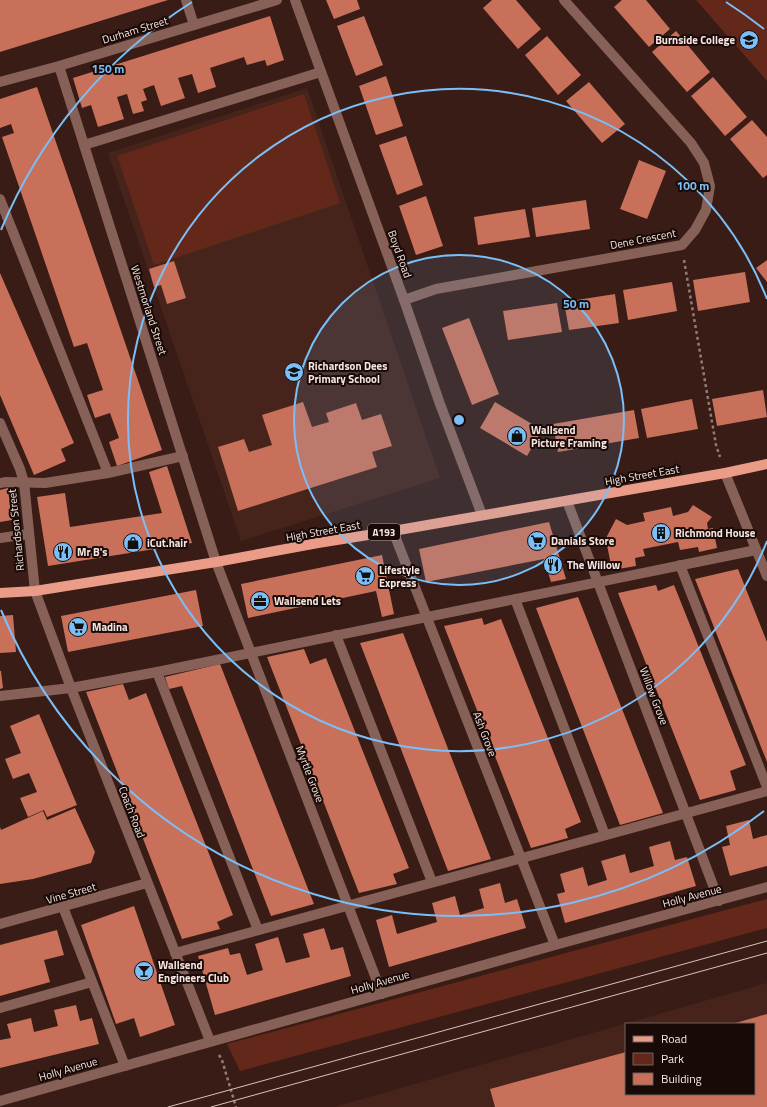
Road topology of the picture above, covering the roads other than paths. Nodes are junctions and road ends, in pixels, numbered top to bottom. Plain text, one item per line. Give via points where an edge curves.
1 (186, 0) edge
2 (277, 0) edge
3 (295, 0) edge
4 (564, 0) edge
5 (194, 25) junction
6 (59, 66) junction
7 (321, 72) junction
8 (0, 82) edge
9 (84, 145) junction
10 (0, 198) edge
11 (404, 300) junction
12 (0, 423) edge
13 (183, 456) junction
14 (767, 464) edge
15 (108, 473) junction
16 (725, 473) junction
17 (0, 482) edge
18 (24, 482) junction
19 (567, 501) junction
20 (482, 515) junction
21 (393, 531) junction
22 (29, 534) junction
23 (0, 538) edge
24 (756, 550) junction
25 (216, 562) junction
26 (680, 565) junction
27 (767, 576) edge
28 (598, 582) junction
29 (35, 591) junction
30 (0, 593) edge
31 (515, 599) junction
32 (426, 617) junction
33 (336, 635) junction
34 (251, 653) junction
35 (157, 672) junction
36 (71, 688) junction
37 (0, 696) edge
38 (767, 788) edge
39 (767, 791) edge
40 (686, 813) junction
41 (606, 835) junction
42 (521, 858) junction
43 (432, 882) junction
44 (148, 883) junction
45 (767, 887) edge
46 (719, 901) junction
47 (348, 906) junction
48 (63, 907) junction
49 (0, 924) edge
50 (258, 930) junction
51 (555, 945) junction
52 (175, 953) junction
53 (92, 982) junction
54 (382, 994) junction
55 (0, 1008) edge
56 (210, 1041) junction
57 (125, 1066) junction
58 (0, 1101) edge

1 - 5 street
2 - 5 street, Durham Street
3 - 7 street, Boyd Road
4 - 11 street, Dene Crescent via 691,144 704,163 710,186 706,210 682,246 436,289
5 - 6 street, Durham Street
6 - 8 street, Durham Street
6 - 9 street, Westmorland Street
7 - 9 street
7 - 11 street, Boyd Road
9 - 13 street, Westmorland Street
10 - 15 street
11 - 20 street, Boyd Road
12 - 18 street, Richardson Street
13 - 15 street
13 - 25 street, Westmorland Street
14 - 16 main road, High Street East / A193
15 - 18 street via 45,483
16 - 19 main road, High Street East / A193
16 - 24 street
17 - 18 street
18 - 22 street, Richardson Street
19 - 20 main road, High Street East / A193
19 - 28 street, Willow Grove
20 - 21 main road, High Street East / A193
21 - 25 main road, High Street East / A193
21 - 32 street, Ash Grove
22 - 23 street
22 - 29 street, Richardson Street
24 - 26 street
24 - 27 street
25 - 29 main road, High Street East / A193
25 - 34 street, Myrtle Grove
26 - 28 street
26 - 38 street
28 - 31 street
28 - 40 street, Willow Grove
29 - 30 main road, High Street East / A193
29 - 36 street, Coach Road
31 - 32 street
31 - 41 street
32 - 33 street
32 - 42 street, Ash Grove
33 - 34 street
33 - 43 street
34 - 35 street
34 - 47 street, Myrtle Grove
35 - 36 street
35 - 50 street
36 - 37 street
36 - 44 street, Coach Road
39 - 40 street
40 - 41 street
40 - 46 street, Willow Grove
41 - 42 street
42 - 43 street
42 - 51 street, Ash Grove
43 - 47 street
44 - 48 street, Vine Street
44 - 52 street, Coach Road
45 - 46 street, Holly Avenue
46 - 51 street, Holly Avenue
47 - 50 street
47 - 54 street, Myrtle Grove
48 - 49 street, Vine Street
48 - 53 street
50 - 52 street
51 - 54 street, Holly Avenue
52 - 56 street, Coach Road
53 - 55 street
53 - 57 street
54 - 56 street, Holly Avenue
56 - 57 street, Holly Avenue
57 - 58 street, Holly Avenue

